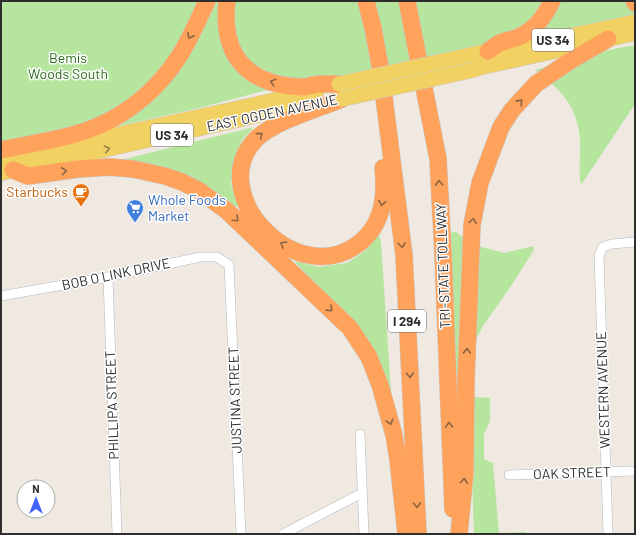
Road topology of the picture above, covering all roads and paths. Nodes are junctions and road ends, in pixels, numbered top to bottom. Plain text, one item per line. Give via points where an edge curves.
1 (207, 1) edge
2 (227, 1) edge
3 (354, 1) edge
4 (366, 1) edge
5 (408, 1) edge
6 (552, 1) edge
7 (635, 22) edge
8 (373, 28) junction
9 (635, 33) edge
10 (608, 39) junction
11 (488, 51) junction
12 (341, 91) junction
13 (386, 109) junction
14 (1, 150) edge
15 (5, 167) edge
16 (635, 242) edge
17 (229, 265) joint
18 (108, 277) junction
19 (1, 296) edge
20 (360, 434) dead end
21 (635, 471) edge
22 (606, 472) junction
23 (509, 475) dead end
24 (362, 493) junction
25 (117, 534) edge
26 (241, 534) edge
27 (283, 534) edge
28 (364, 534) edge
29 (406, 534) edge
30 (418, 534) edge
31 (454, 534) edge
32 (460, 534) edge
33 (608, 534) edge

1 -> 14 highway via 179,57 168,72 124,113 82,132
12 -> 2 highway via 319,84 304,87 284,85 254,74 242,65 230,44
3 - 8 highway via 358,15
4 - 8 highway, I 294
31 -> 5 highway, TRI-STATE TOLLWAY / I 294 via 438,159
6 - 11 highway via 534,28 499,43
7 - 11 main road, US 34 via 500,51
8 - 13 highway, I 294
9 - 10 main road, US 34
10 - 12 main road, EAST OGDEN AVENUE / US 34, bridge via 473,70
32 -> 10 highway via 472,225 480,183 501,127 512,110 536,84
11 - 12 main road, EAST OGDEN AVENUE / US 34, bridge
13 -> 12 highway via 380,139 384,175 383,205 372,229 358,245 341,254 319,257 305,254 281,244 253,216 244,199 240,181 242,165 254,140 266,130
12 - 15 main road, EAST OGDEN AVENUE / US 34 via 318,102
13 -> 30 highway, I 294 via 404,255
15 -> 29 highway via 28,176 78,169 133,169 182,182 226,210 350,328 369,357 394,435
16 - 22 street, WESTERN AVENUE via 603,247 600,256
17 - 18 street, BOB O LINK DRIVE via 218,257 200,257
17 - 26 street, JUSTINA STREET
18 - 19 street, BOB O LINK DRIVE
18 - 25 street, PHILLIPA STREET
20 - 24 street
21 - 22 street, OAK STREET
22 - 23 street, OAK STREET
22 - 33 street, WESTERN AVENUE
24 - 27 street
24 - 28 street

